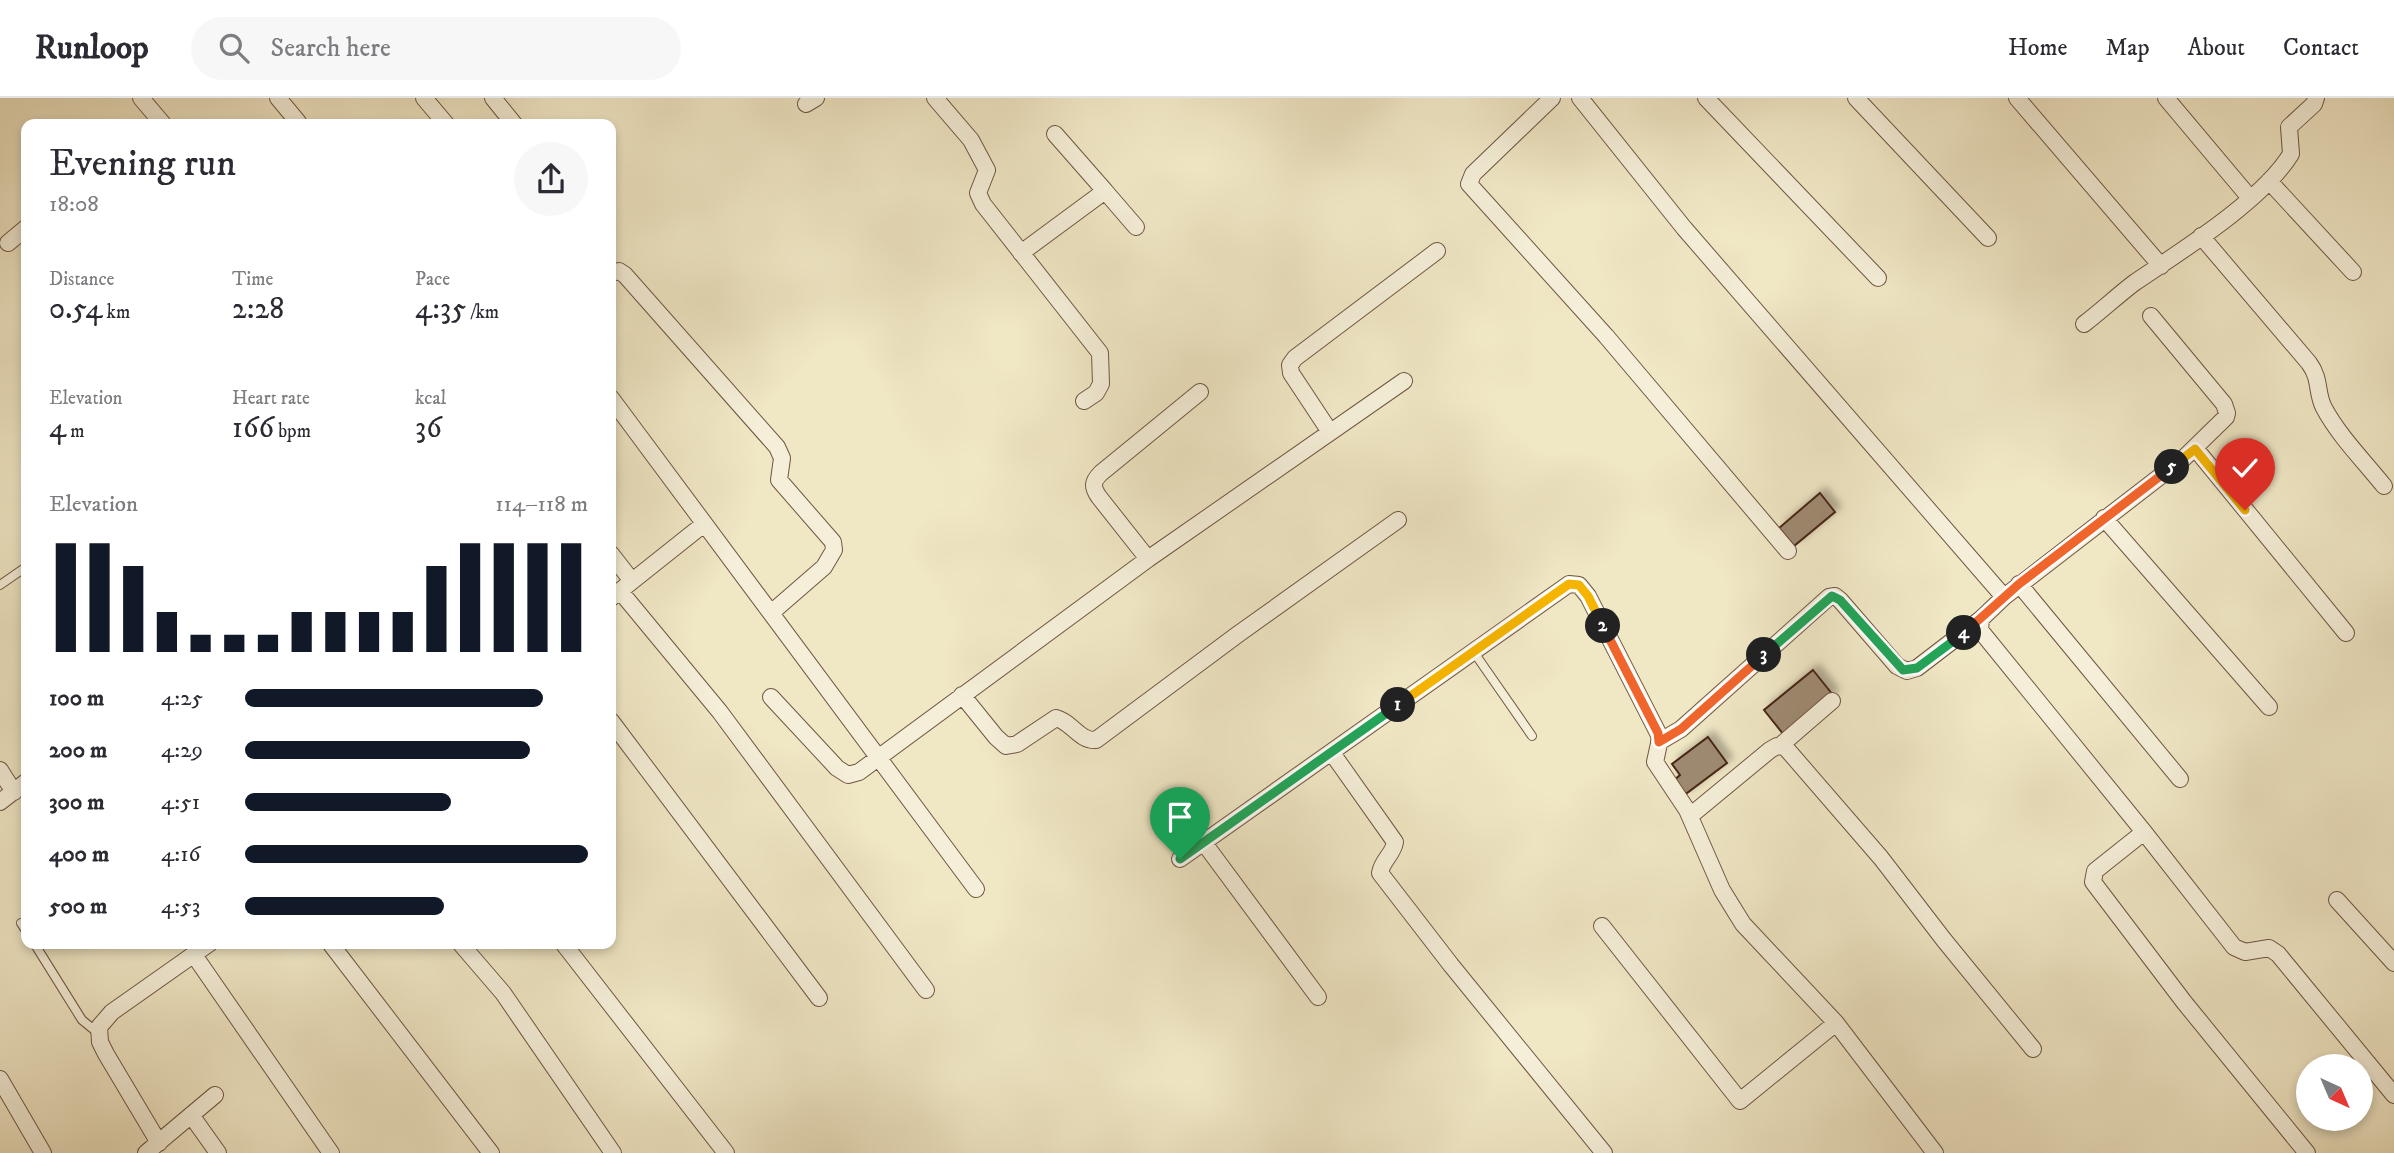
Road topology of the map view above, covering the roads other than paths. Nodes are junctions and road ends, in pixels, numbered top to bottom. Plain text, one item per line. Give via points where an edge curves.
1 (141, 98) edge
2 (278, 98) edge
3 (424, 98) edge
4 (493, 98) edge
5 (935, 98) edge
6 (1552, 98) edge
7 (1580, 98) edge
8 (1706, 98) edge
9 (1856, 98) edge
10 (2017, 98) edge
11 (2166, 98) edge
12 (2316, 98) edge
13 (155, 119) edge
14 (296, 119) edge
15 (442, 119) edge
16 (510, 119) edge
17 (1055, 134) dead end
18 (2269, 181) junction
19 (1105, 191) junction
20 (2250, 198) junction
21 (1136, 227) dead end
22 (21, 232) edge
23 (2201, 236) junction
24 (1988, 238) dead end
25 (8, 243) dead end
26 (1437, 251) dead end
27 (1021, 253) junction
28 (2161, 266) junction
29 (616, 272) edge
30 (2353, 272) dead end
31 (1878, 278) dead end
32 (2151, 316) dead end
33 (2084, 324) dead end
34 (1404, 381) dead end
35 (1200, 392) dead end
36 (1084, 401) dead end
37 (616, 405) edge
38 (1330, 432) junction
39 (2195, 449) junction
40 (2384, 486) dead end
41 (2104, 518) junction
42 (1398, 520) dead end
43 (704, 524) junction
44 (1788, 551) dead end
45 (1148, 559) junction
46 (21, 570) edge
47 (616, 572) edge
48 (2019, 584) junction
49 (0, 585) edge
50 (621, 590) edge
51 (2004, 597) junction
52 (771, 613) junction
53 (1981, 619) junction
54 (2346, 633) dead end
55 (1473, 651) junction
56 (962, 695) junction
57 (771, 696) dead end
58 (1832, 701) dead end
59 (2269, 707) dead end
60 (616, 728) edge
61 (1532, 736) dead end
62 (1659, 742) junction
63 (1781, 745) junction
64 (1332, 753) junction
65 (878, 758) junction
66 (0, 770) edge
67 (2180, 779) dead end
68 (13, 792) edge
69 (1690, 816) junction
70 (2144, 831) junction
71 (1204, 843) junction
72 (1180, 859) dead end
73 (976, 889) dead end
74 (2337, 900) dead end
75 (1602, 926) dead end
76 (38, 949) edge
77 (203, 949) edge
78 (335, 949) edge
79 (465, 949) edge
80 (568, 949) edge
81 (194, 956) junction
82 (2394, 963) edge
83 (926, 990) dead end
84 (1318, 997) dead end
85 (819, 998) dead end
86 (1836, 1023) junction
87 (98, 1033) junction
88 (2033, 1049) dead end
89 (0, 1079) edge
90 (215, 1095) dead end
91 (2394, 1095) edge
92 (191, 1115) junction
93 (153, 1148) edge
94 (43, 1153) edge
95 (218, 1153) edge
96 (331, 1153) edge
97 (491, 1153) edge
98 (613, 1153) edge
99 (726, 1153) edge
100 (1604, 1153) edge
101 (1935, 1153) edge
102 (2307, 1153) edge

1 - 13 street
2 - 14 street
3 - 15 street
4 - 16 street
5 - 27 street via 971,140 986,170 978,193
6 - 44 street via 1473,174 1469,184 1606,336
7 - 51 street via 1684,228
8 - 31 street
9 - 24 street
10 - 28 street
11 - 20 street
12 - 18 street via 2288,131 2291,154
17 - 19 street
18 - 20 street
18 - 30 street
19 - 21 street
19 - 27 street
20 - 23 street
22 - 25 street
23 - 28 street
23 - 40 street via 2309,363 2318,378 2326,412
26 - 38 street via 1290,365
27 - 36 street via 1100,353 1101,384
28 - 33 street
29 - 52 street via 625,275 777,447 782,458 779,480 833,542 834,550 824,566
32 - 39 street via 2227,409 2226,417
34 - 38 street
35 - 45 street via 1094,482 1099,497
37 - 43 street
38 - 45 street
39 - 41 street
39 - 54 street
41 - 48 street
41 - 59 street
42 - 56 street via 1097,740 1084,737 1056,718 1017,744 1006,746
43 - 50 street
43 - 52 street
45 - 56 street
46 - 49 lane
47 - 50 street
48 - 51 street
48 - 67 street
50 - 83 street via 720,712
51 - 53 street
52 - 65 street
53 - 62 street via 1907,671 1897,666 1832,596 1681,729
53 - 70 street via 1982,633
55 - 61 lane
55 - 62 street via 1569,584 1579,585
55 - 64 street
56 - 65 street
57 - 65 street via 843,773 853,775
58 - 63 street
60 - 85 street
62 - 69 street via 1655,762
63 - 69 street
63 - 88 street via 1881,858
64 - 71 street
64 - 100 street via 1395,842 1380,873
65 - 73 street
66 - 68 street
69 - 86 street via 1722,890 1743,924
70 - 91 street via 2234,947 2245,952 2269,948 2278,954
70 - 102 street via 2095,871 2093,882
71 - 72 street
71 - 84 street
74 - 82 street
75 - 86 street via 1740,1101
76 - 87 lane via 82,1020
77 - 81 street
78 - 97 street
79 - 98 street via 502,993
80 - 99 street
81 - 87 street via 112,1012
81 - 96 street
86 - 101 street
87 - 93 street
89 - 94 street
90 - 92 street
92 - 93 street
92 - 95 street

